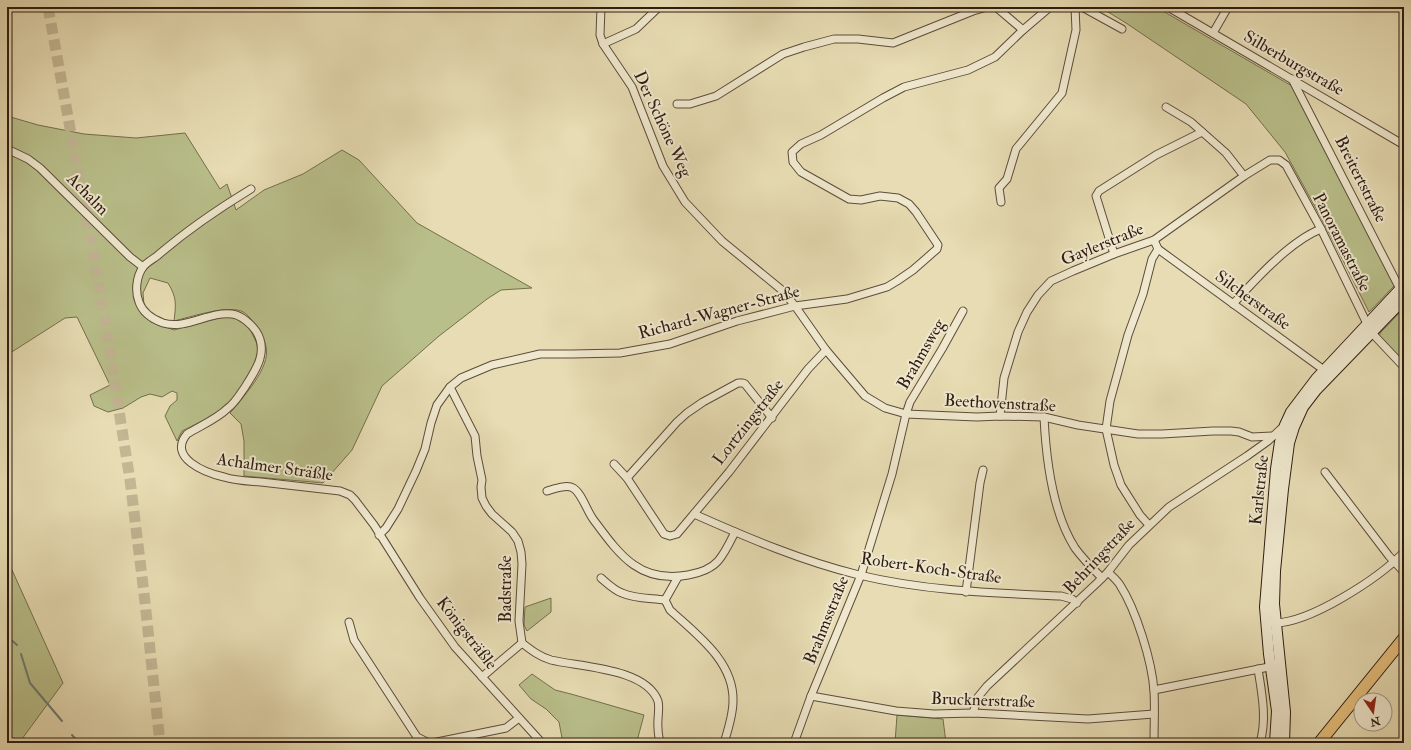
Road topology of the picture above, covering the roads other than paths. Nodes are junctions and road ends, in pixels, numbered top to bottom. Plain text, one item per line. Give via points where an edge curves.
1 (602, 7) edge
2 (659, 7) edge
3 (987, 7) edge
4 (996, 7) edge
5 (1050, 7) edge
6 (1075, 7) edge
7 (1082, 7) edge
8 (1168, 7) edge
9 (1228, 7) edge
10 (1122, 29) dead end
11 (1023, 30) junction
12 (1213, 33) junction
13 (602, 44) junction
14 (1292, 79) junction
15 (677, 104) dead end
16 (1166, 107) dead end
17 (1202, 132) junction
18 (1404, 145) edge
19 (7, 149) edge
20 (1286, 165) joint
21 (1244, 176) junction
22 (251, 189) dead end
23 (1001, 202) dead end
24 (1321, 229) junction
25 (1154, 240) junction
26 (1158, 249) junction
27 (1114, 254) junction
28 (143, 267) junction
29 (1403, 289) edge
30 (1404, 299) edge
31 (1233, 304) junction
32 (1392, 305) junction
33 (796, 306) junction
34 (963, 311) dead end
35 (1369, 328) junction
36 (826, 350) junction
37 (1404, 367) edge
38 (1327, 372) junction
39 (450, 387) junction
40 (906, 414) junction
41 (1000, 416) junction
42 (1044, 417) junction
43 (772, 418) junction
44 (1106, 429) junction
45 (1278, 441) junction
46 (614, 464) dead end
47 (983, 470) dead end
48 (1325, 472) dead end
49 (627, 478) junction
50 (547, 491) dead end
51 (694, 514) junction
52 (1149, 525) junction
53 (735, 532) junction
54 (379, 535) junction
55 (1404, 552) edge
56 (1394, 562) junction
57 (1108, 572) junction
58 (1404, 572) edge
59 (861, 575) junction
60 (678, 577) junction
61 (601, 578) dead end
62 (1102, 578) junction
63 (966, 592) junction
64 (666, 600) junction
65 (1077, 603) junction
66 (350, 622) dead end
67 (1270, 622) junction
68 (1404, 638) edge
69 (522, 643) junction
70 (1404, 647) edge
71 (1275, 666) junction
72 (1258, 669) junction
73 (482, 677) junction
74 (1154, 690) junction
75 (1369, 692) edge
76 (811, 696) junction
77 (1353, 712) edge
78 (973, 714) junction
79 (1154, 714) junction
80 (519, 718) junction
81 (1280, 741) edge
82 (542, 743) edge
83 (660, 743) edge
84 (724, 743) edge
85 (794, 743) edge
86 (1154, 743) edge
87 (1260, 743) edge
88 (1319, 743) edge
89 (1329, 743) edge

1 - 13 street
2 - 13 street via 636,29
3 - 15 street via 893,43 834,39 804,47 783,54 716,96 690,104
4 - 11 street
5 - 11 street
6 - 23 street via 1076,30 1062,93 1016,149 1007,179 999,188
7 - 10 street
8 - 12 street, Silberburgstraße
9 - 12 street
11 - 33 street, Richard-Wagner-Straße via 995,57 968,70 904,87 801,144 792,152 793,162 801,172 849,199 861,200 880,196 898,198 909,204 938,243 936,249 914,270 887,287 847,299
12 - 14 street, Silberburgstraße
13 - 33 street, Der Schöne Weg via 632,87 663,166 685,202 722,241 783,291
14 - 18 street, Silberburgstraße
14 - 29 street, Breitertstraße
16 - 17 street
17 - 21 street via 1226,154
17 - 27 street via 1149,159 1096,196
19 - 28 street, Achalm via 40,168
20 - 21 street, Gaylerstraße via 1279,160 1270,160
20 - 24 street, Panoramastraße
21 - 25 street, Gaylerstraße
22 - 28 street via 201,221
24 - 31 street via 1302,238 1256,279
24 - 35 street, Panoramastraße
25 - 26 street
25 - 27 street, Gaylerstraße
26 - 31 street, Silcherstraße
26 - 44 street via 1152,259 1128,335 1110,401
27 - 41 street, Gaylerstraße via 1051,281 1038,296 1018,332 1004,378
28 - 54 street, Achalmer Sträßle via 136,287 137,298 145,313 163,323 176,325 232,314 250,325 258,335 262,349 257,368 228,409 183,438 182,451 189,460 199,468 226,478 345,493 355,500
29 - 32 main road, Karlstraße
30 - 32 main road, Karlstraße
31 - 38 street, Silcherstraße
32 - 35 main road, Karlstraße
33 - 36 street, Beethovenstraße
33 - 39 street, Richard-Wagner-Straße via 737,321 670,344 620,353 540,354 510,360 461,378
34 - 40 street, Brahmsweg via 910,402
35 - 37 street, Panoramastraße
35 - 38 main road, Karlstraße
36 - 40 street, Beethovenstraße via 865,396 885,408
36 - 43 street, Lortzingstraße via 808,369
38 - 45 main road, Karlstraße via 1303,407 1294,427
38 - 45 main road, Karlstraße via 1316,379 1291,412
39 - 54 street, Richard-Wagner-Straße via 437,405 425,450 398,509
39 - 69 street, Badstraße via 475,436 482,480 482,498 492,514 518,541 522,564 519,621
40 - 41 street, Beethovenstraße
40 - 59 street, Brahmsstraße via 892,474
41 - 42 street, Beethovenstraße
42 - 44 street, Beethovenstraße
42 - 62 street via 1049,468 1067,534 1076,549
43 - 49 street via 745,384 738,383 687,413
43 - 51 street, Lortzingstraße
44 - 45 street, Beethovenstraße via 1138,434 1231,431
44 - 52 street via 1121,484
45 - 52 street, Behringstraße via 1169,507
45 - 67 main road, Karlstraße via 1283,489
46 - 49 street
47 - 63 street
48 - 56 street
49 - 51 street, Lortzingstraße via 664,534 677,534
50 - 60 street via 568,486 573,488 592,518 624,558 644,572 656,576
51 - 53 street, Robert-Koch-Straße
52 - 57 street, Behringstraße via 1129,544
53 - 59 street, Robert-Koch-Straße via 778,550
53 - 60 street via 717,561 707,570
54 - 73 street, Königsträßle via 455,647
55 - 56 street
56 - 58 street
56 - 67 street via 1362,586 1328,605 1289,621
57 - 62 street, Behringstraße
57 - 74 street via 1128,598 1148,656
59 - 63 street, Robert-Koch-Straße
59 - 76 street, Brahmsstraße
60 - 64 street
61 - 64 street via 622,593
62 - 65 street, Behringstraße
63 - 65 street, Robert-Koch-Straße via 1061,596
64 - 84 street via 670,610 717,655 726,669 734,702
65 - 78 street, Behringstraße via 987,686 978,697
66 - 80 street via 354,640 417,737 429,743 437,742 506,728
67 - 71 main road, Karlstraße
68 - 88 main road
69 - 73 street, Badstraße
69 - 83 street, Badstraße via 536,654 550,660 595,667 632,677 648,686 658,702
70 - 75 main road
71 - 72 street
71 - 81 main road, Karlstraße
72 - 74 street
72 - 87 street via 1264,701
73 - 80 street, Königsträßle
74 - 79 street
76 - 78 street, Brucknerstraße via 896,712
76 - 85 street, Brahmsstraße
77 - 89 main road
78 - 79 street, Brucknerstraße via 1088,719
79 - 86 street
80 - 82 street, Königsträßle

